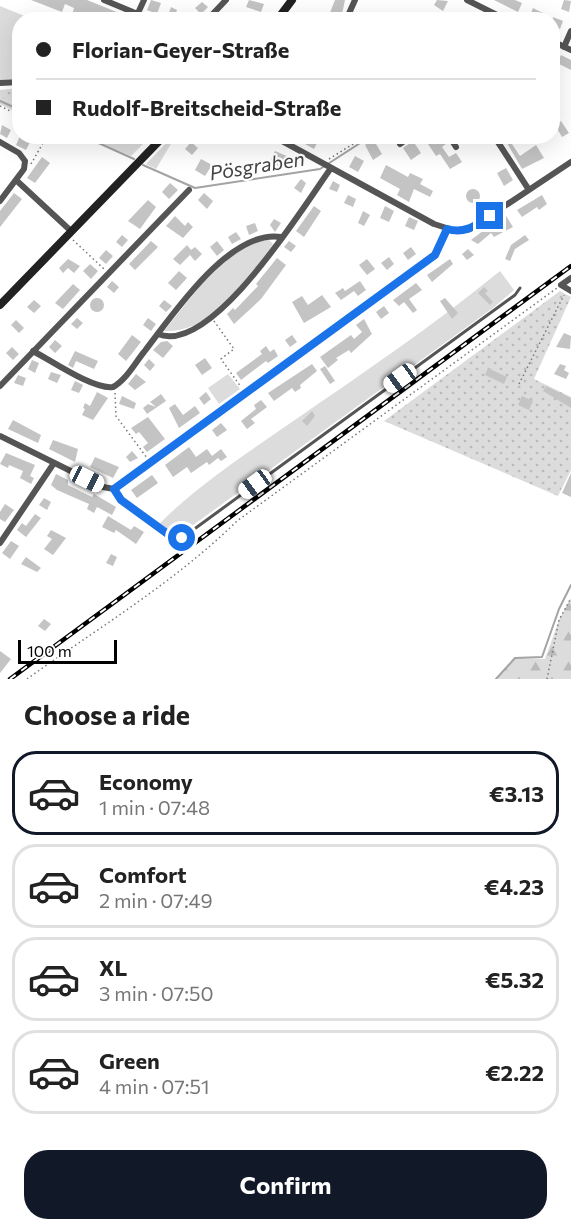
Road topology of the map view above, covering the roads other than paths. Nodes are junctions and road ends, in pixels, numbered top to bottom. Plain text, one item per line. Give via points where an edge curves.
1 (104, 0) edge
2 (226, 0) edge
3 (467, 0) edge
4 (133, 12) edge
5 (215, 12) edge
6 (491, 12) edge
7 (571, 31) edge
8 (560, 45) edge
9 (564, 47) junction
10 (571, 50) edge
11 (0, 142) edge
12 (157, 144) edge
13 (288, 144) edge
14 (454, 144) edge
15 (499, 144) edge
16 (456, 147) dead end
17 (571, 162) edge
18 (326, 165) junction
19 (16, 180) junction
20 (189, 190) dead end
21 (529, 190) junction
22 (0, 201) edge
23 (447, 229) junction
24 (72, 235) junction
25 (281, 237) junction
26 (571, 278) edge
27 (520, 288) dead end
28 (566, 288) edge
29 (0, 305) edge
30 (158, 334) junction
31 (33, 351) junction
32 (0, 386) edge
33 (0, 436) edge
34 (54, 464) junction
35 (114, 489) junction
36 (172, 537) joint
37 (0, 543) edge

1 - 4 street
2 - 5 street
3 - 6 street
7 - 9 street
8 - 9 street
9 - 10 street
11 - 19 street via 25,161
12 - 24 main road
13 - 18 street
14 - 16 street
15 - 21 street
17 - 21 street
18 - 23 street
18 - 25 street
19 - 22 street
19 - 24 street
20 - 31 street
21 - 23 street via 470,229
23 - 35 street via 435,255
24 - 29 main road
25 - 30 street via 261,238 235,250 203,279
25 - 30 street via 253,276 212,318 174,337
26 - 28 street
27 - 36 lane via 182,538
30 - 31 street via 113,387 105,387
31 - 32 street
33 - 34 street
34 - 35 street
34 - 37 street
35 - 36 street via 121,500

